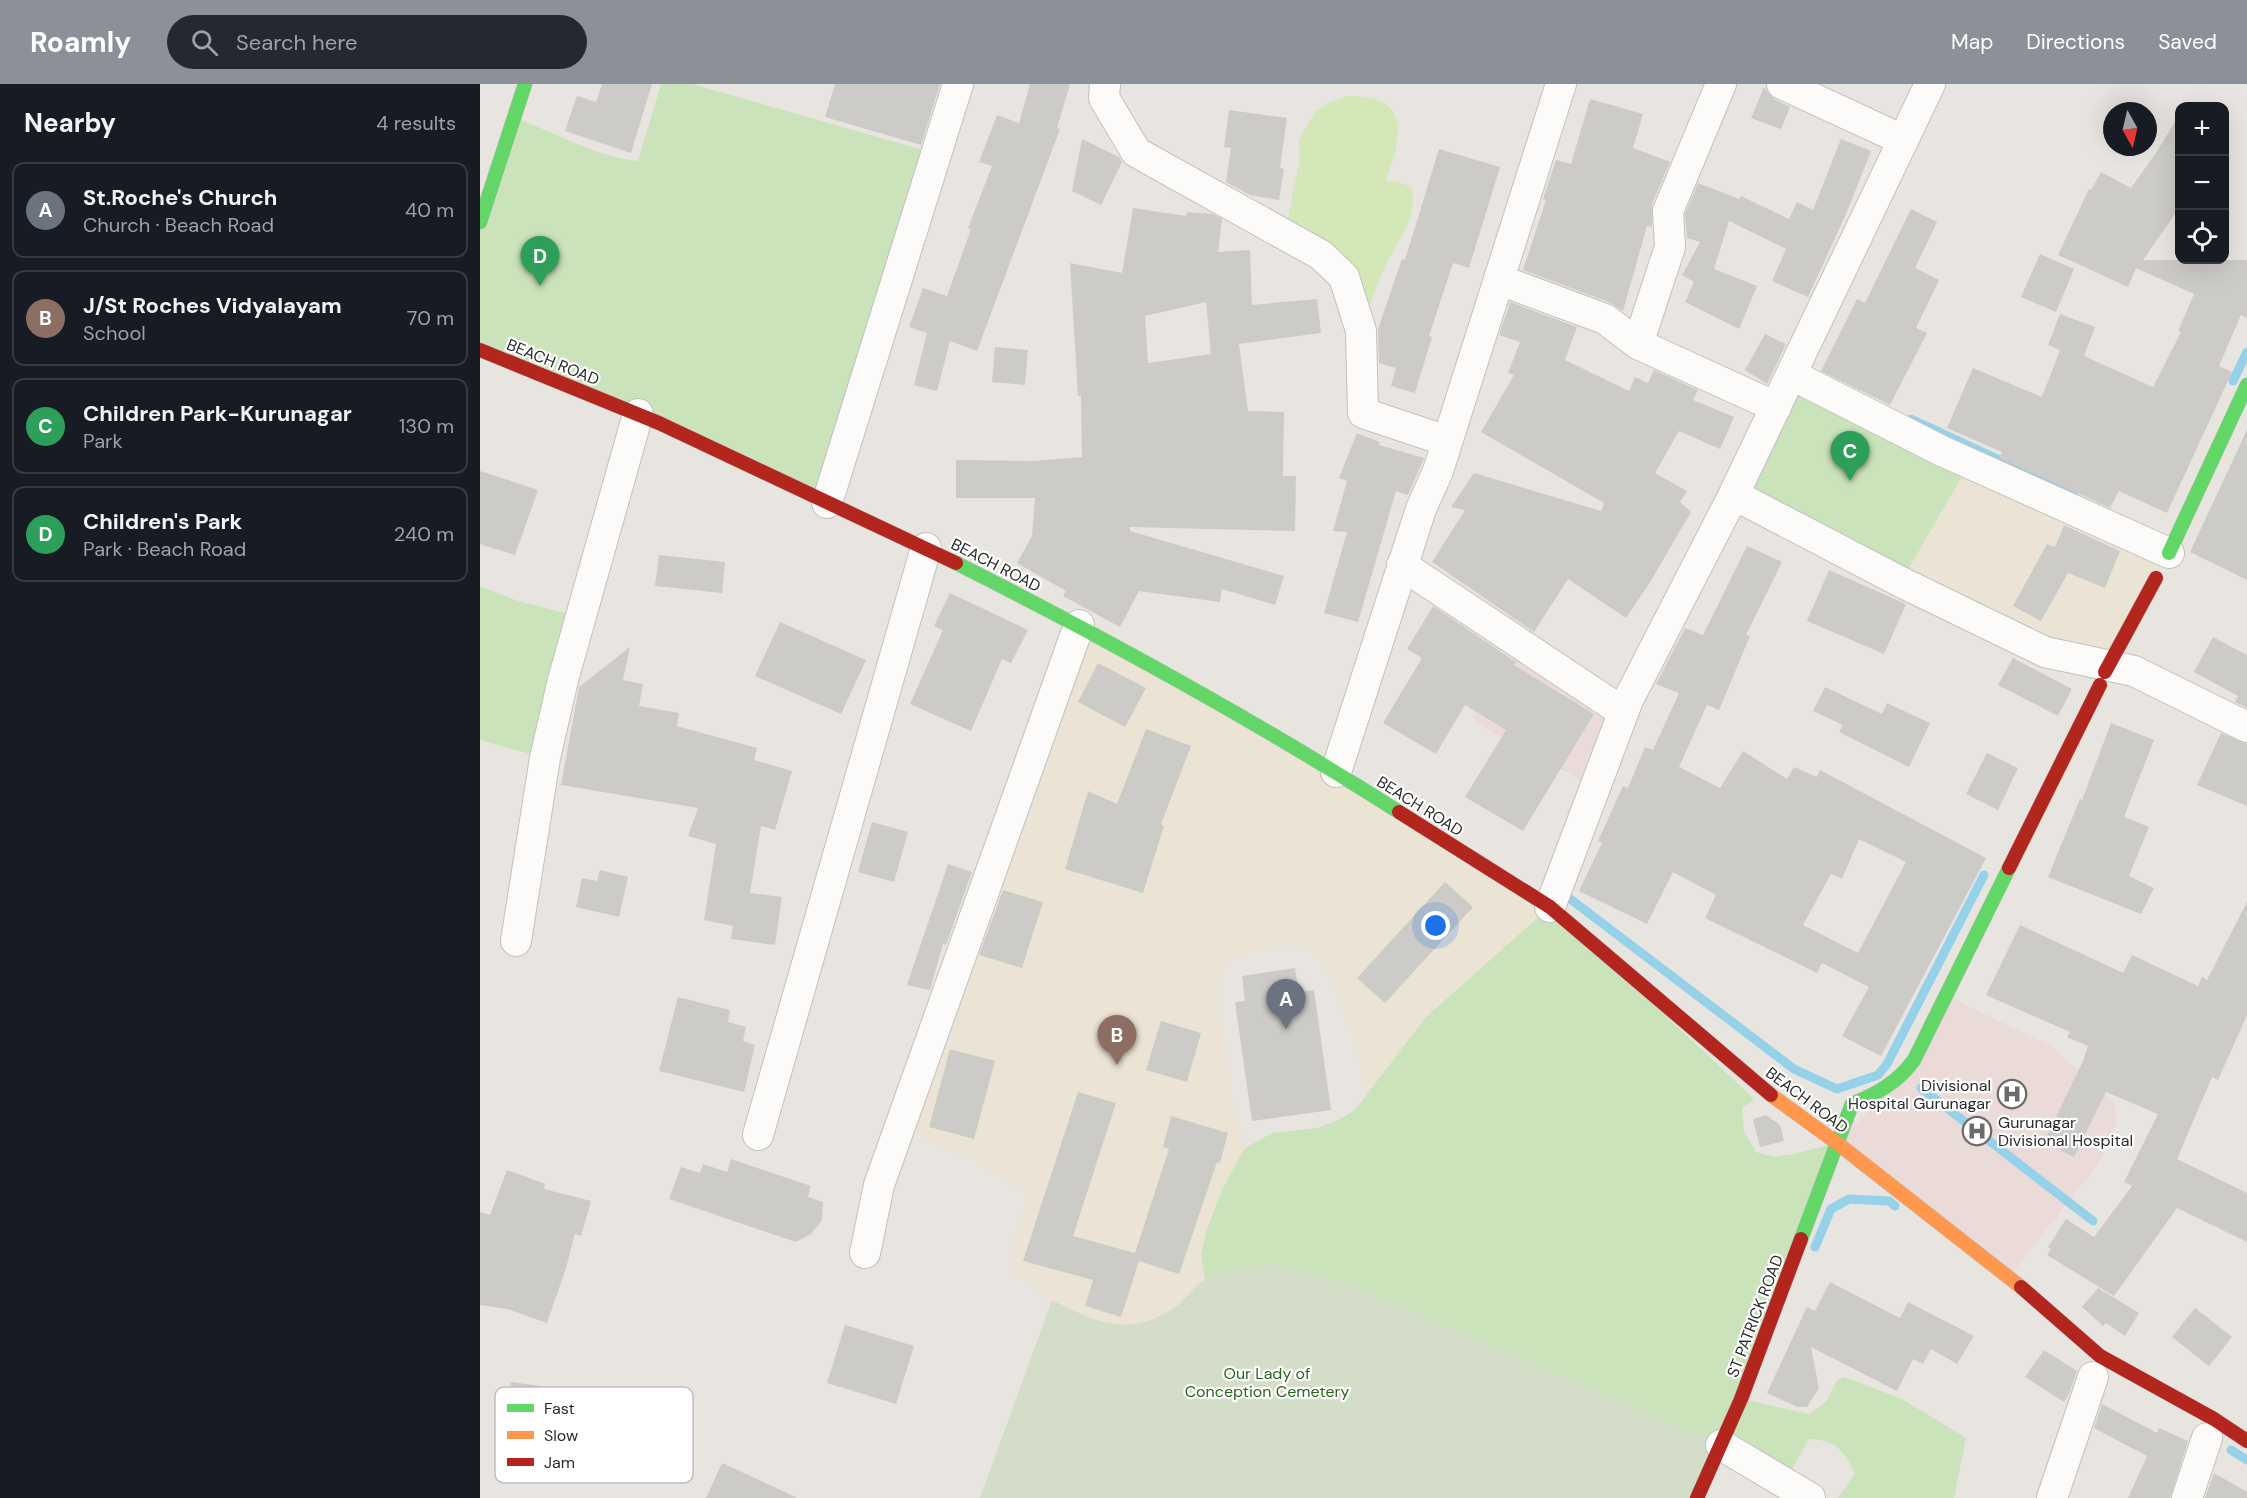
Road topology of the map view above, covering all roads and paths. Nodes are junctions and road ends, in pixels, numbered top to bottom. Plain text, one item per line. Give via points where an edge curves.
1 (525, 84) edge
2 (958, 84) edge
3 (1105, 84) edge
4 (1561, 84) edge
5 (1721, 84) edge
6 (1782, 84) edge
7 (1930, 84) edge
8 (1903, 140) junction
9 (480, 222) edge
10 (1500, 280) junction
11 (1638, 344) junction
12 (480, 351) edge
13 (1792, 375) junction
14 (2247, 385) edge
15 (1776, 407) junction
16 (638, 414) junction
17 (1447, 441) junction
18 (1732, 498) junction
19 (827, 503) junction
20 (926, 548) junction
21 (1402, 565) junction
22 (2162, 566) junction
23 (1079, 626) junction
24 (2104, 674) junction
25 (1623, 712) junction
26 (2247, 727) edge
27 (1336, 772) junction
28 (1550, 907) junction
29 (516, 941) dead end
30 (758, 1136) dead end
31 (1836, 1143) junction
32 (865, 1253) dead end
33 (2093, 1377) dead end
34 (2207, 1438) dead end
35 (2247, 1441) edge
36 (1721, 1445) junction
37 (1697, 1498) edge
38 (1810, 1498) edge
39 (2052, 1498) edge
40 (2187, 1498) edge

1 - 9 main road
2 - 19 street
3 - 17 street via 1104,98 1136,152 1321,255 1344,277 1361,330 1363,413
4 - 10 street
5 - 11 street via 1668,211 1670,247
6 - 8 street
7 - 8 street
8 - 13 street
10 - 11 street via 1605,319
10 - 17 street
11 - 15 street
12 - 16 main road, BEACH ROAD
13 - 15 street
13 - 22 street
14 - 22 main road, ST PATRICK ROAD
15 - 18 street
16 - 19 main road, BEACH ROAD
16 - 29 street via 563,680 545,758
17 - 21 street
18 - 24 street via 1740,498 2045,652
18 - 25 street
19 - 20 main road, BEACH ROAD
20 - 23 main road, BEACH ROAD
20 - 30 street
21 - 25 street
21 - 27 street
22 - 24 main road, ST PATRICK ROAD
23 - 27 main road, BEACH ROAD
23 - 32 street via 879,1185
24 - 26 street via 2134,671
24 - 31 main road, ST PATRICK ROAD via 1914,1060 1892,1086 1852,1104
25 - 28 street
27 - 28 main road, BEACH ROAD
28 - 31 main road, BEACH ROAD via 1776,1099
31 - 35 main road, BEACH ROAD via 2009,1277 2100,1356
31 - 36 main road, ST PATRICK ROAD via 1779,1303
33 - 39 street
34 - 40 street
36 - 37 main road, ST PATRICK ROAD
36 - 38 street

